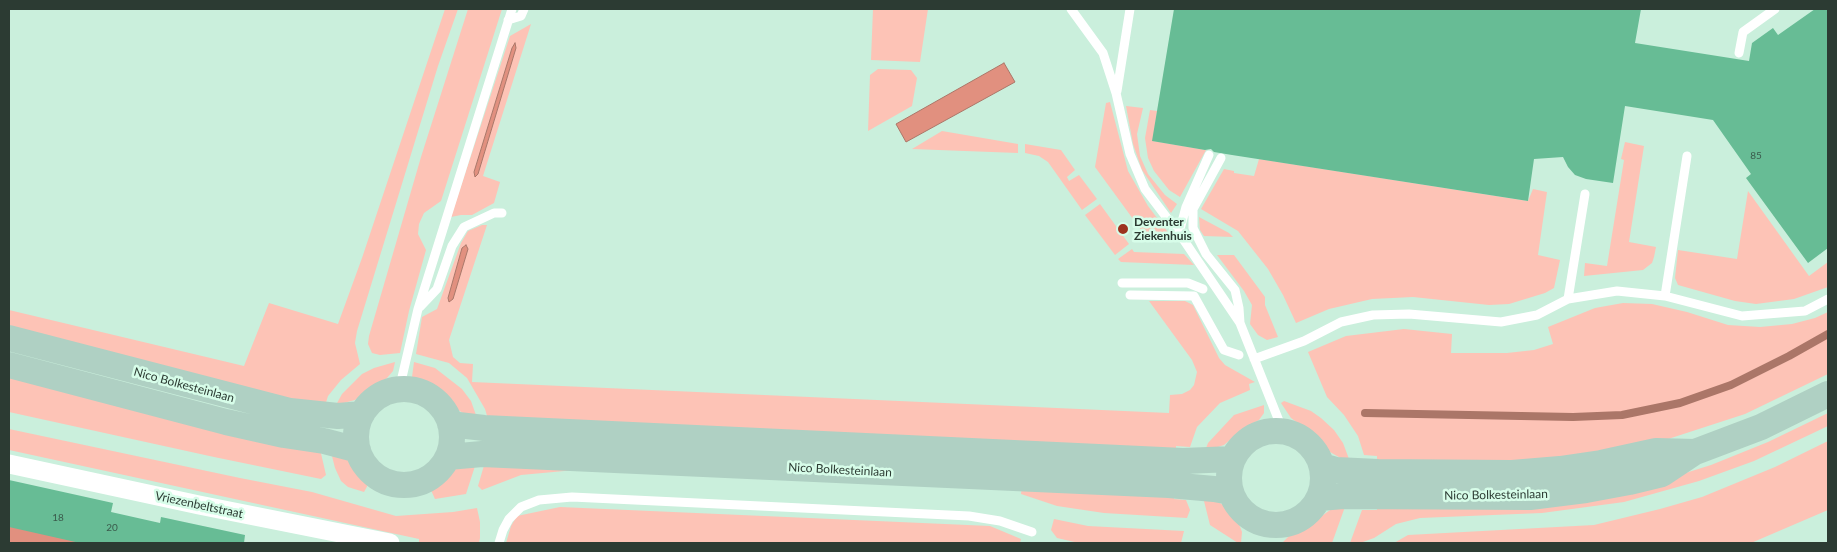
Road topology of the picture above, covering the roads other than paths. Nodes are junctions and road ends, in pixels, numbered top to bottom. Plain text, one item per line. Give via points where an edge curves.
1 (512, 9) edge
2 (524, 9) edge
3 (1071, 9) edge
4 (1130, 9) edge
5 (1775, 9) edge
6 (508, 20) junction
7 (1740, 53) dead end
8 (1116, 93) junction
9 (1209, 155) dead end
10 (1687, 156) dead end
11 (1221, 158) dead end
12 (1585, 194) dead end
13 (502, 212) dead end
14 (1179, 233) junction
15 (1122, 283) dead end
16 (1203, 289) dead end
17 (1130, 295) dead end
18 (1665, 296) junction
19 (1568, 299) junction
20 (1828, 299) edge
21 (418, 309) junction
22 (1240, 323) junction
23 (9, 338) edge
24 (1240, 355) dead end
25 (1254, 359) junction
26 (9, 365) edge
27 (400, 390) junction
28 (1828, 394) edge
29 (362, 414) junction
30 (450, 424) junction
31 (1283, 431) junction
32 (358, 450) junction
33 (1695, 452) junction
34 (448, 457) junction
35 (1233, 459) junction
36 (9, 464) edge
37 (1322, 466) junction
38 (1231, 492) junction
39 (1320, 498) junction
40 (1032, 532) dead end
41 (390, 543) edge
42 (499, 543) edge

1 - 6 lane
2 - 6 lane via 521,16
3 - 8 lane via 1103,53
4 - 8 lane
5 - 7 lane via 1743,32
6 - 21 lane
8 - 14 lane via 1137,172 1145,189
9 - 14 lane via 1186,206
10 - 18 lane
11 - 22 lane via 1193,209 1193,228 1206,254 1234,290
12 - 19 lane
13 - 21 lane via 464,226 452,246 437,289
14 - 22 lane
15 - 16 lane via 1188,283
17 - 24 lane via 1194,296 1224,350
18 - 19 lane via 1617,291
18 - 20 lane via 1742,316 1805,311
19 - 25 lane via 1537,315 1501,322 1409,314 1373,315 1341,322 1304,341
21 - 27 lane
22 - 25 lane
23 - 29 street, Nico Bolkesteinlaan via 290,411 338,416
25 - 31 lane
26 - 32 street, Nico Bolkesteinlaan via 226,422
27 - 29 street via 378,398
27 - 30 street via 425,394 445,412
28 - 33 street, Nico Bolkesteinlaan via 1761,427
29 - 32 street via 356,438
30 - 34 street via 452,440
30 - 35 street, Nico Bolkesteinlaan via 1183,461
31 - 35 street via 1273,431 1245,442
31 - 37 street via 1312,446
32 - 34 street via 374,474 386,482 401,485 429,478
33 - 37 street, Nico Bolkesteinlaan via 1656,452 1560,469 1512,473 1378,472
33 - 39 street, Nico Bolkesteinlaan via 1662,474 1586,490 1530,497
34 - 38 street, Nico Bolkesteinlaan via 502,455 1169,485
35 - 38 street
36 - 41 street, Vriezenbeltstraat
37 - 39 street
38 - 39 street via 1244,513 1254,520 1278,525 1303,518
40 - 42 lane via 1000,521 968,516 572,497 539,500 521,507 506,524

